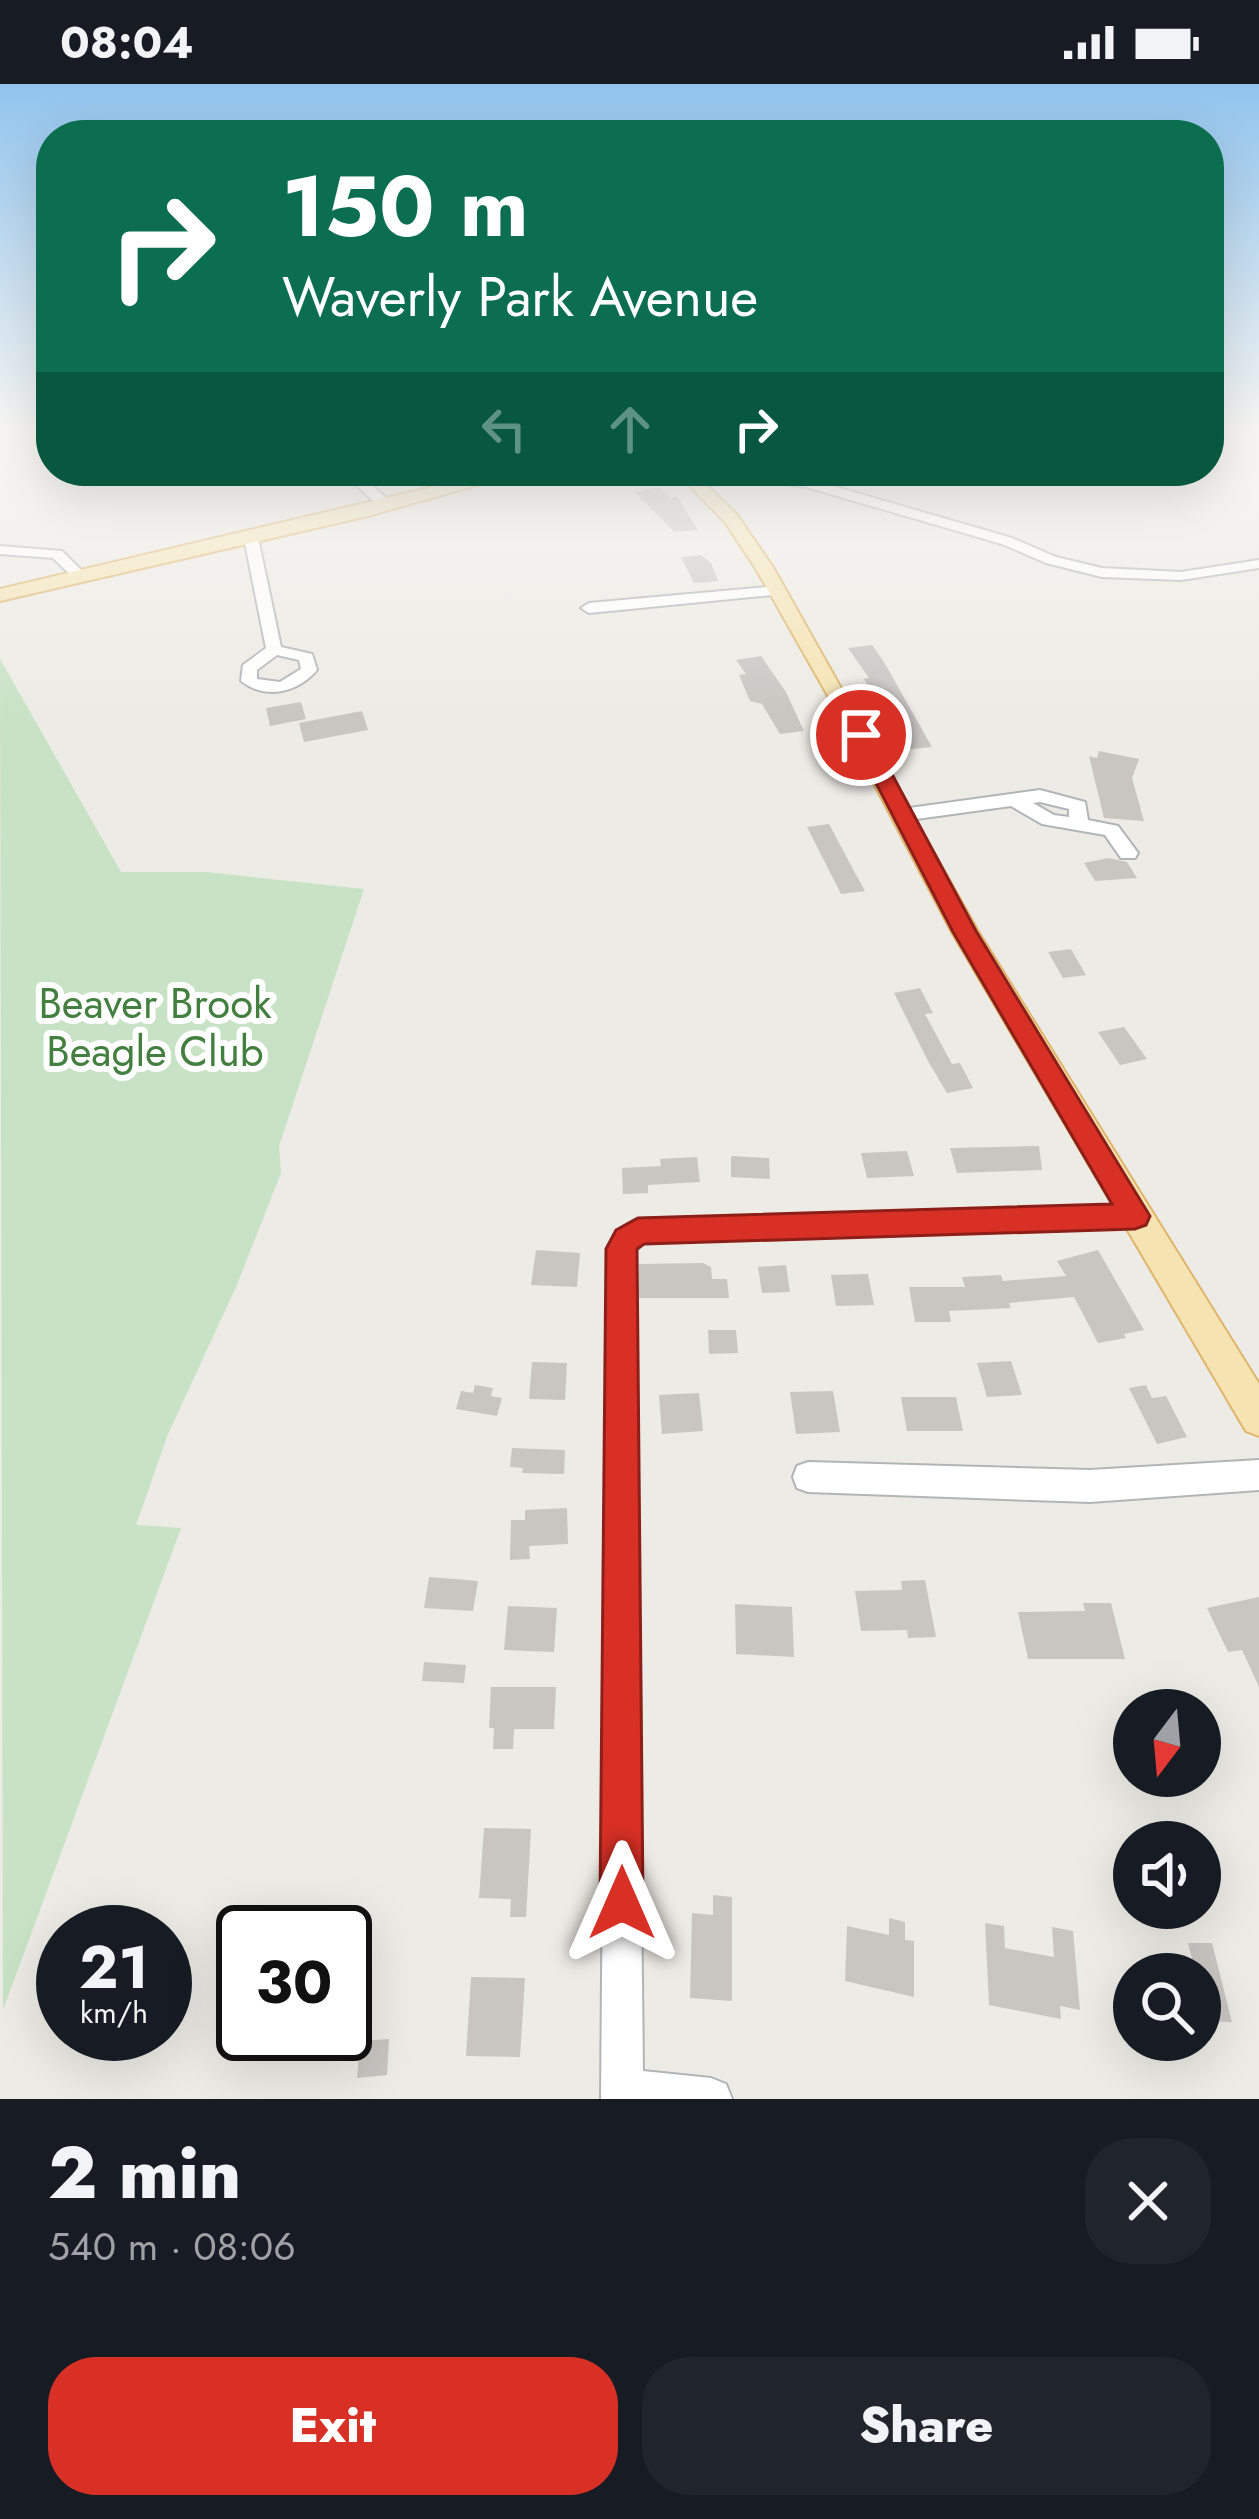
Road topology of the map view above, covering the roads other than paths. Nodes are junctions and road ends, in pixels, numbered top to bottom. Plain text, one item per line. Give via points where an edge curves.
1 (298, 527) edge
2 (737, 527) edge
3 (960, 527) edge
4 (251, 538) junction
5 (0, 550) edge
6 (1259, 564) edge
7 (81, 577) junction
8 (778, 591) junction
9 (0, 595) edge
10 (589, 608) dead end
11 (274, 650) dead end
12 (902, 815) junction
13 (1127, 853) dead end
14 (1135, 1216) junction
15 (1259, 1418) edge
16 (1259, 1475) edge
17 (808, 1477) dead end
18 (622, 2094) edge
19 (711, 2099) edge

1 - 4 main road
2 - 8 main road
3 - 6 street via 1066,564 1172,579
4 - 7 main road
4 - 11 street
5 - 7 street via 57,554
7 - 9 main road
8 - 10 street
8 - 12 main road
12 - 13 street via 1018,802 1036,816 1111,830
12 - 14 main road
14 - 15 main road
14 - 18 street via 638,1231 621,1249
16 - 17 street via 1090,1486
18 - 19 street

